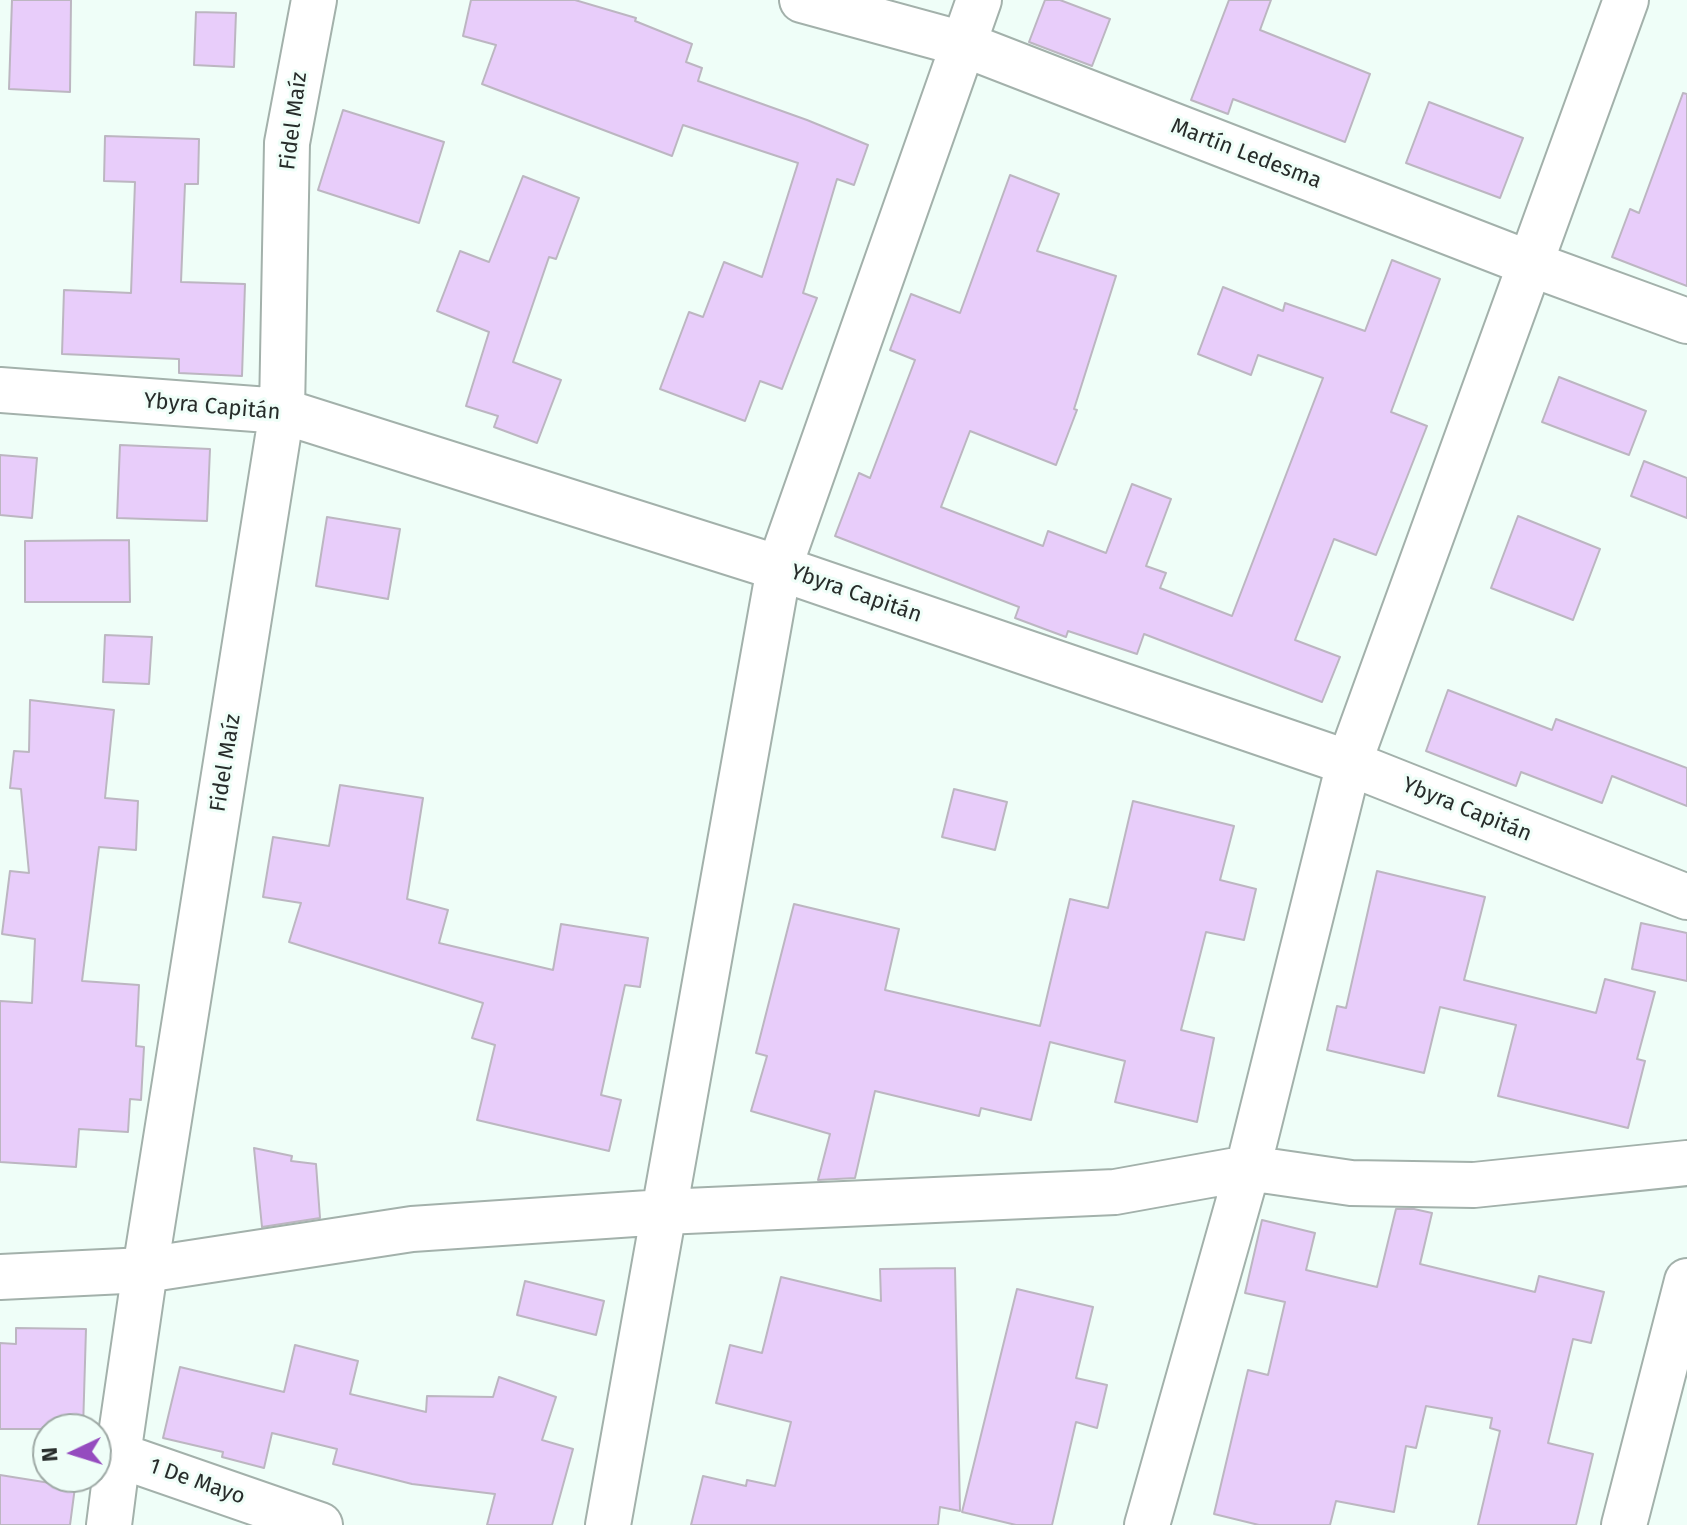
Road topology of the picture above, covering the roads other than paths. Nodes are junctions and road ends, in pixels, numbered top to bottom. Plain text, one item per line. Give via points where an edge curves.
1 (314, 0) edge
2 (802, 0) edge
3 (979, 0) edge
4 (1626, 0) edge
5 (963, 44) junction
6 (1531, 264) junction
7 (1687, 321) edge
8 (0, 390) edge
9 (282, 411) junction
10 (779, 568) junction
11 (1349, 763) junction
12 (1687, 897) edge
13 (1687, 1163) edge
14 (1248, 1168) junction
15 (664, 1212) junction
16 (145, 1270) junction
17 (0, 1277) edge
18 (1687, 1281) edge
19 (118, 1455) junction
20 (109, 1525) edge
21 (320, 1525) edge
22 (608, 1525) edge
23 (1147, 1525) edge
24 (1624, 1525) edge

1 - 9 street, Fidel Maíz via 287,143
2 - 5 street, Martín Ledesma
3 - 5 street
4 - 6 street
5 - 6 street, Martín Ledesma
5 - 10 street
6 - 7 street, Martín Ledesma
6 - 11 street
8 - 9 street, Ybyra Capitán
9 - 10 street, Ybyra Capitán
9 - 16 street, Fidel Maíz
10 - 11 street, Ybyra Capitán
10 - 15 street
11 - 12 street, Ybyra Capitán
11 - 14 street
13 - 14 street via 1474,1185 1351,1183
14 - 15 street via 1115,1192
14 - 23 street
15 - 16 street via 412,1229
15 - 22 street
16 - 17 street
16 - 19 street, Fidel Maíz
18 - 24 street
19 - 20 street, Fidel Maíz
19 - 21 street, 1 De Mayo

